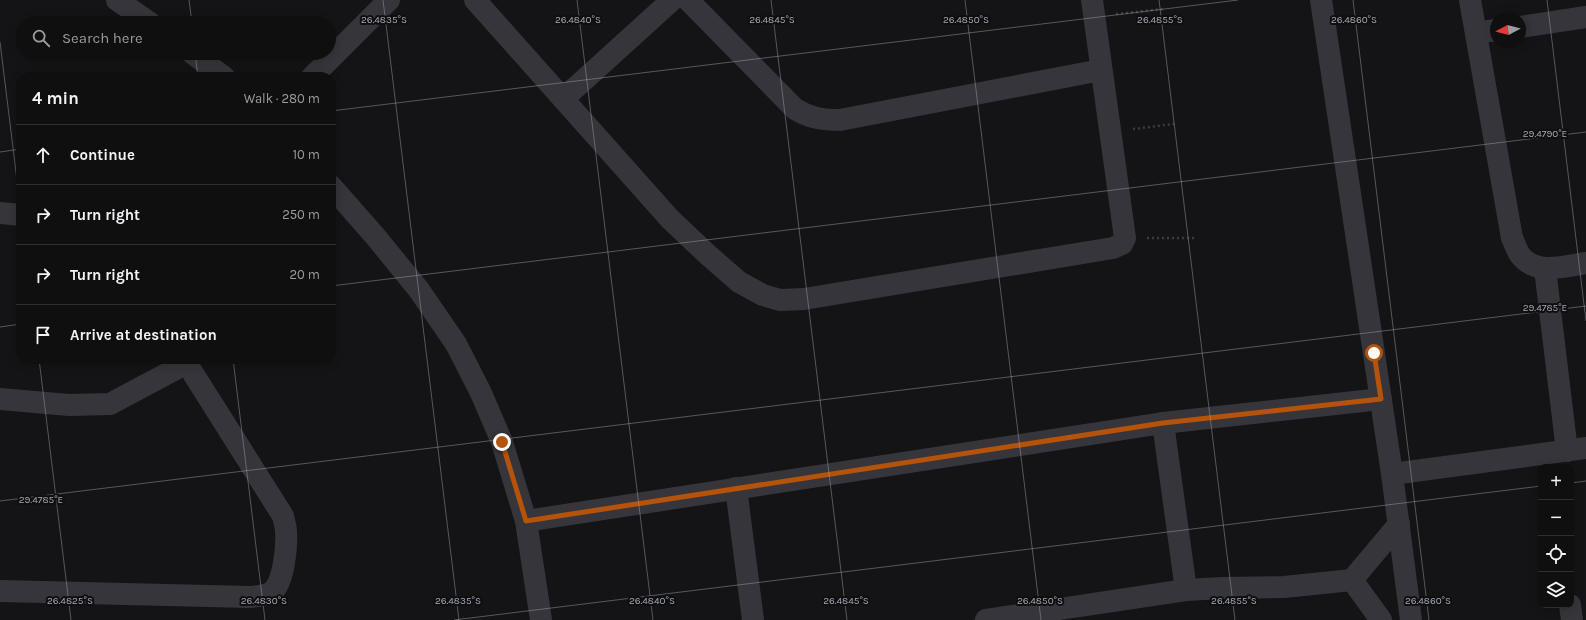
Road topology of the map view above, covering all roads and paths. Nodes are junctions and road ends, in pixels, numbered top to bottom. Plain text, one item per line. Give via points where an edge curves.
1 (117, 0) edge
2 (389, 0) edge
3 (475, 0) edge
4 (672, 0) edge
5 (688, 0) edge
6 (1321, 0) edge
7 (1470, 0) edge
8 (1094, 8) edge
9 (1163, 9) dead end
10 (140, 16) edge
11 (1586, 17) edge
12 (1526, 26) edge
13 (1486, 32) edge
14 (336, 53) edge
15 (201, 60) edge
16 (329, 60) edge
17 (1101, 70) junction
18 (217, 72) edge
19 (317, 72) edge
20 (563, 99) junction
21 (1174, 124) dead end
22 (1109, 132) junction
23 (336, 192) edge
24 (0, 213) edge
25 (16, 215) edge
26 (1125, 238) junction
27 (1197, 238) dead end
28 (1586, 263) edge
29 (1545, 269) junction
30 (181, 364) edge
31 (188, 364) edge
32 (0, 399) edge
33 (1381, 399) junction
34 (1163, 423) junction
35 (1563, 455) edge
36 (1392, 474) junction
37 (736, 488) junction
38 (526, 521) junction
39 (1399, 524) junction
40 (1352, 580) junction
41 (1186, 590) junction
42 (0, 592) edge
43 (1570, 608) edge
44 (541, 620) edge
45 (753, 620) edge
46 (986, 620) edge
47 (1381, 620) edge
48 (1411, 620) edge
49 (1572, 620) edge

1 - 10 street
2 - 14 street
3 - 20 street
4 - 20 street
5 - 17 street via 795,109 806,116 822,119 840,120
6 - 33 street
7 - 13 street
8 - 9 path
8 - 17 street
11 - 12 street
13 - 29 street via 1512,238 1521,256 1532,265
15 - 18 street
16 - 19 street
17 - 22 street
20 - 26 street via 670,219 707,254 739,282 763,295 780,300 804,299 1114,248 1122,244
21 - 22 path
22 - 26 street
23 - 38 street via 419,290 456,344 502,442
24 - 25 street
26 - 27 path
28 - 29 street
29 - 35 street
30 - 32 street via 110,404 69,405
31 - 42 street via 282,516 286,531 283,563 274,590 264,596 250,597
33 - 34 street
33 - 36 street
34 - 37 street
34 - 41 street
35 - 36 street
36 - 39 street
37 - 38 street
37 - 45 street
38 - 44 street
39 - 40 street
39 - 48 street
40 - 41 street via 1284,587
40 - 47 street
41 - 46 street
43 - 49 street

